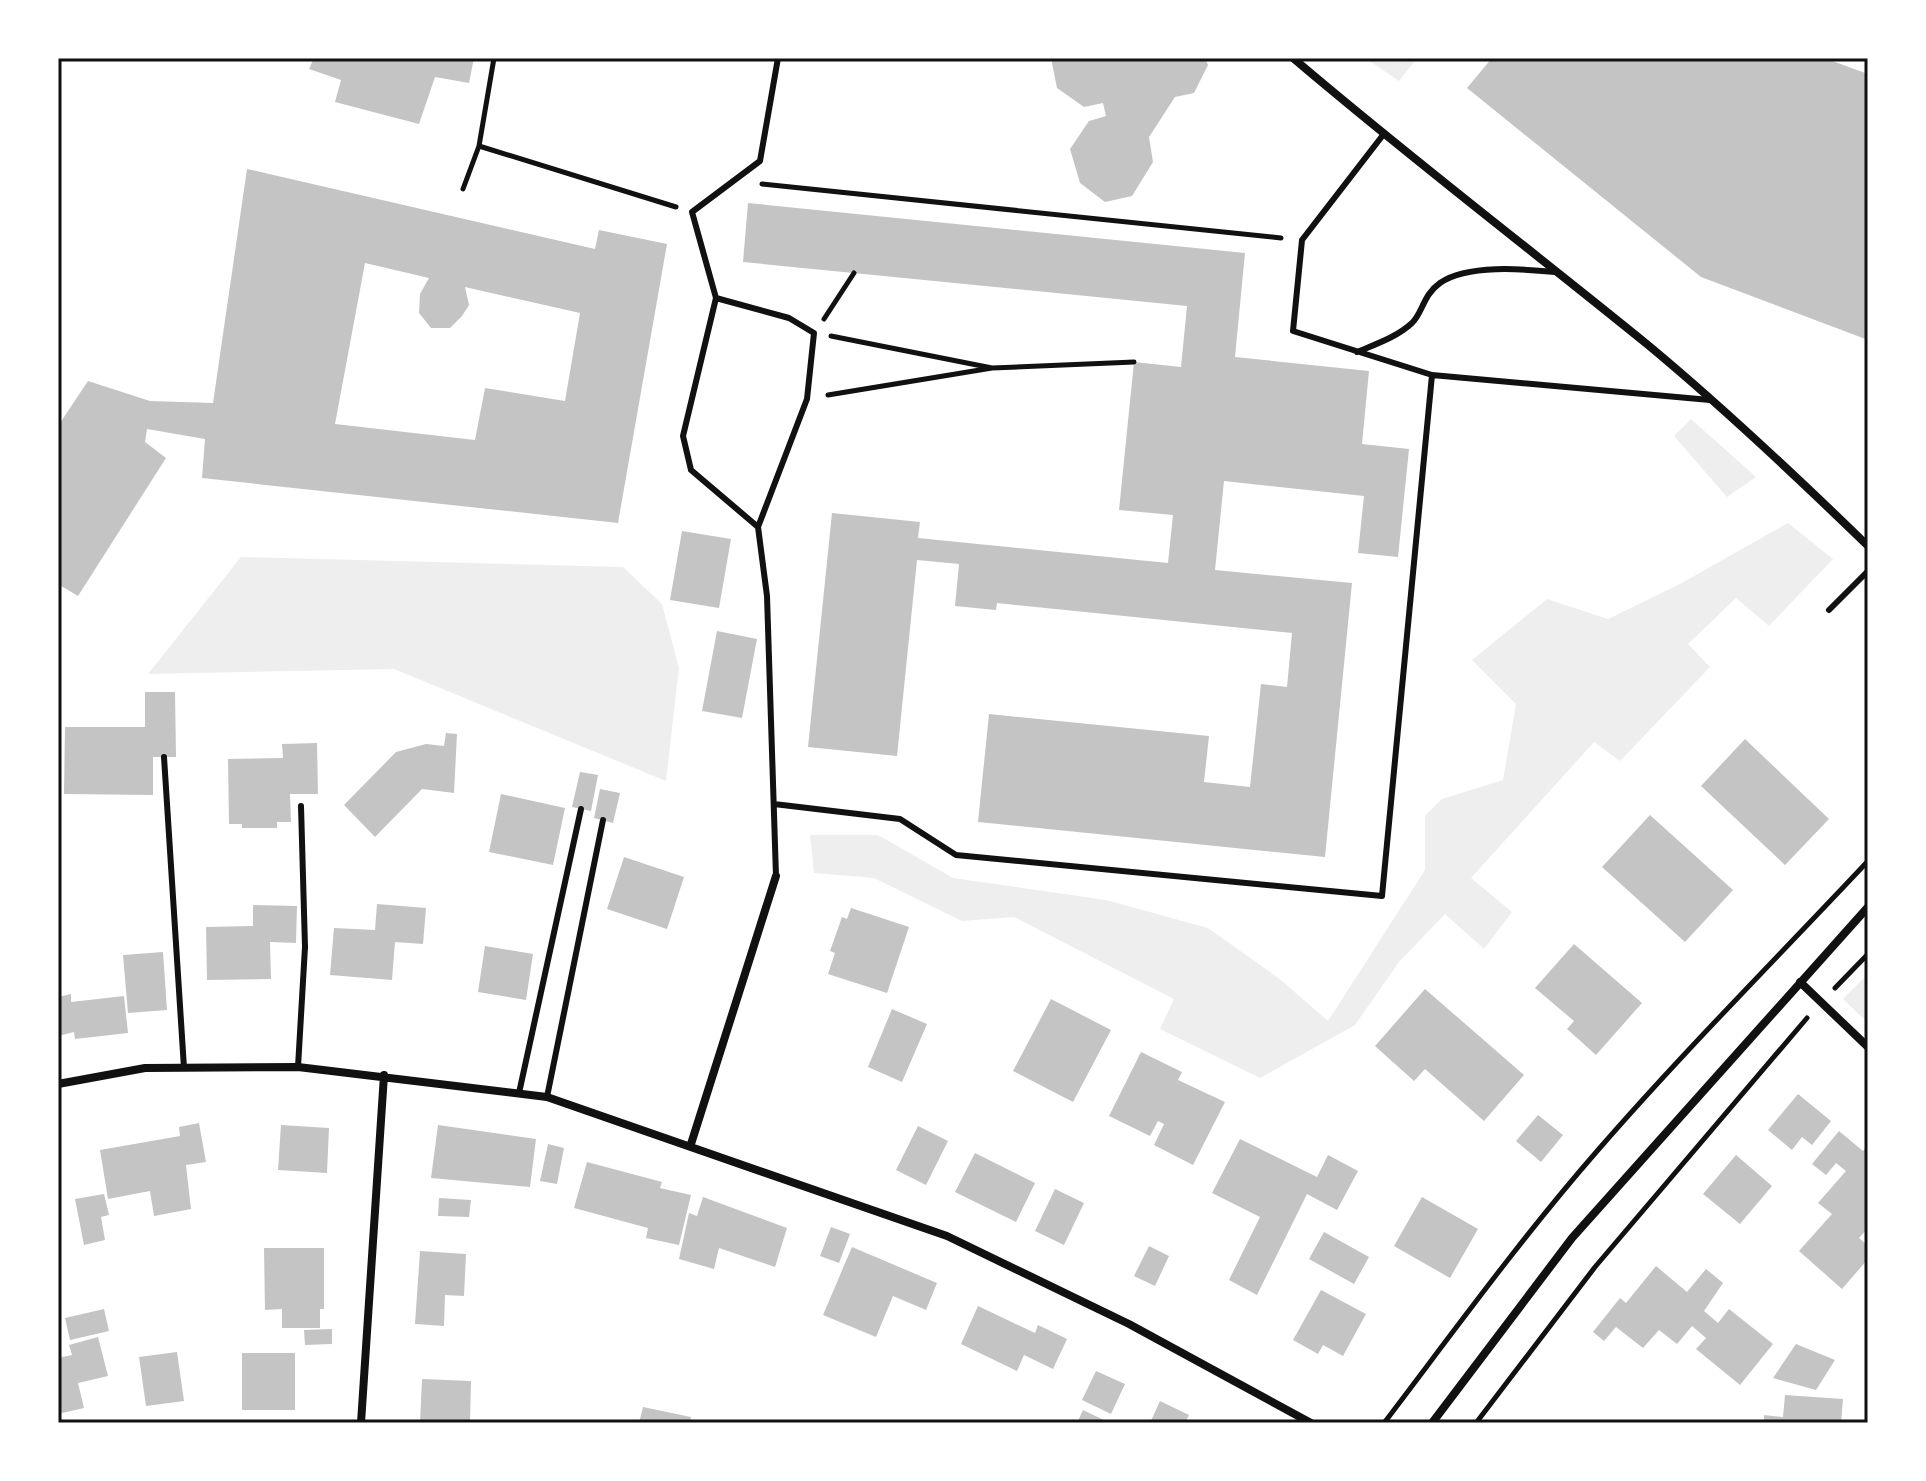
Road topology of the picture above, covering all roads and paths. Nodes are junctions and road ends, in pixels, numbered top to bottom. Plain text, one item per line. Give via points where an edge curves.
1 (494, 58) edge
2 (778, 58) edge
3 (1293, 58) edge
4 (1383, 135) junction
5 (479, 146) junction
6 (733, 181) junction
7 (463, 189) dead end
8 (692, 212) junction
9 (1302, 240) junction
10 (1555, 272) junction
11 (854, 273) dead end
12 (716, 298) junction
13 (814, 333) junction
14 (1357, 352) junction
15 (1134, 362) dead end
16 (992, 368) junction
17 (1432, 375) junction
18 (807, 399) junction
19 (1710, 400) junction
20 (758, 527) junction
21 (1868, 546) edge
22 (1868, 571) edge
23 (1829, 610) dead end
24 (164, 757) dead end
25 (774, 804) junction
26 (301, 806) dead end
27 (581, 809) dead end
28 (603, 820) dead end
29 (1868, 861) edge
30 (776, 876) joint
31 (1868, 907) edge
32 (1868, 954) edge
33 (1800, 982) junction
34 (1821, 1002) junction
35 (1868, 1047) edge
36 (298, 1067) junction
37 (184, 1068) junction
38 (384, 1075) junction
39 (58, 1084) edge
40 (519, 1093) junction
41 (547, 1097) junction
42 (691, 1144) junction
43 (361, 1423) edge
44 (1311, 1423) edge
45 (1384, 1423) edge
46 (1432, 1423) edge
47 (1476, 1423) edge

1 - 5 path
2 - 6 lane via 760,161
3 - 4 street
4 - 9 lane
4 - 10 street
5 - 7 path
5 - 8 path
6 - 8 lane
6 - 9 path
8 - 12 lane
9 - 14 lane via 1293,331
10 - 14 lane via 1515,268 1442,281 1424,298 1414,321
10 - 19 street
11 - 13 path
12 - 13 lane via 789,318
12 - 20 lane via 683,436 691,470
13 - 16 path
13 - 18 lane
14 - 17 lane
15 - 16 path
16 - 18 path
17 - 19 lane
17 - 25 lane via 1382,896 956,855 900,819
18 - 20 lane
19 - 21 street
20 - 25 lane via 767,596
22 - 23 lane
24 - 37 lane
25 - 30 lane
26 - 36 lane via 305,947
27 - 40 lane
28 - 41 lane
29 - 45 path via 1705,1029 1595,1153
30 - 42 street
31 - 33 street
32 - 34 path
33 - 34 street
33 - 46 street via 1572,1238
34 - 35 street
34 - 47 path via 1605,1255
36 - 37 street
36 - 38 street
37 - 39 street via 145,1068
38 - 40 street
38 - 43 street
40 - 41 street
41 - 42 street
42 - 44 street via 947,1236 1129,1324

